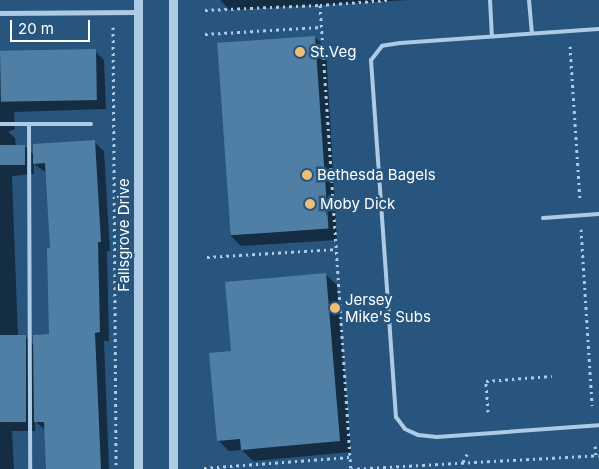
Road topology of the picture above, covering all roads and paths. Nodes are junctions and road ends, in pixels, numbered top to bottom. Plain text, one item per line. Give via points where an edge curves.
1 (138, 0) edge
2 (173, 0) edge
3 (490, 0) edge
4 (529, 0) edge
5 (320, 5) dead end
6 (205, 10) dead end
7 (112, 12) junction
8 (138, 12) junction
9 (0, 13) edge
10 (321, 28) dead end
11 (599, 29) edge
12 (532, 32) junction
13 (205, 34) dead end
14 (492, 34) junction
15 (570, 45) dead end
16 (0, 124) edge
17 (91, 124) dead end
18 (29, 125) junction
19 (580, 200) dead end
20 (599, 214) edge
21 (542, 218) dead end
22 (581, 224) dead end
23 (336, 249) dead end
24 (207, 257) dead end
25 (552, 376) dead end
26 (592, 406) dead end
27 (488, 412) dead end
28 (599, 425) edge
29 (595, 446) dead end
30 (468, 452) dead end
31 (596, 455) dead end
32 (350, 457) dead end
33 (463, 462) dead end
34 (204, 468) edge
35 (30, 469) edge
36 (116, 469) edge
37 (138, 469) edge
38 (173, 469) edge

1 - 8 street, Fallsgrove Drive
2 - 38 street
3 - 14 lane
4 - 12 lane
5 - 6 path
7 - 8 street
7 - 9 street
7 - 36 path
8 - 37 street, Fallsgrove Drive
10 - 13 path
11 - 12 lane
12 - 14 lane
14 - 28 lane via 382,46 371,60 396,417 406,429 418,435 437,437
15 - 19 path
16 - 18 lane
17 - 18 lane
18 - 35 lane
20 - 21 lane
22 - 26 path
23 - 24 path
25 - 27 path via 486,381
29 - 31 path
30 - 33 path
32 - 34 path

